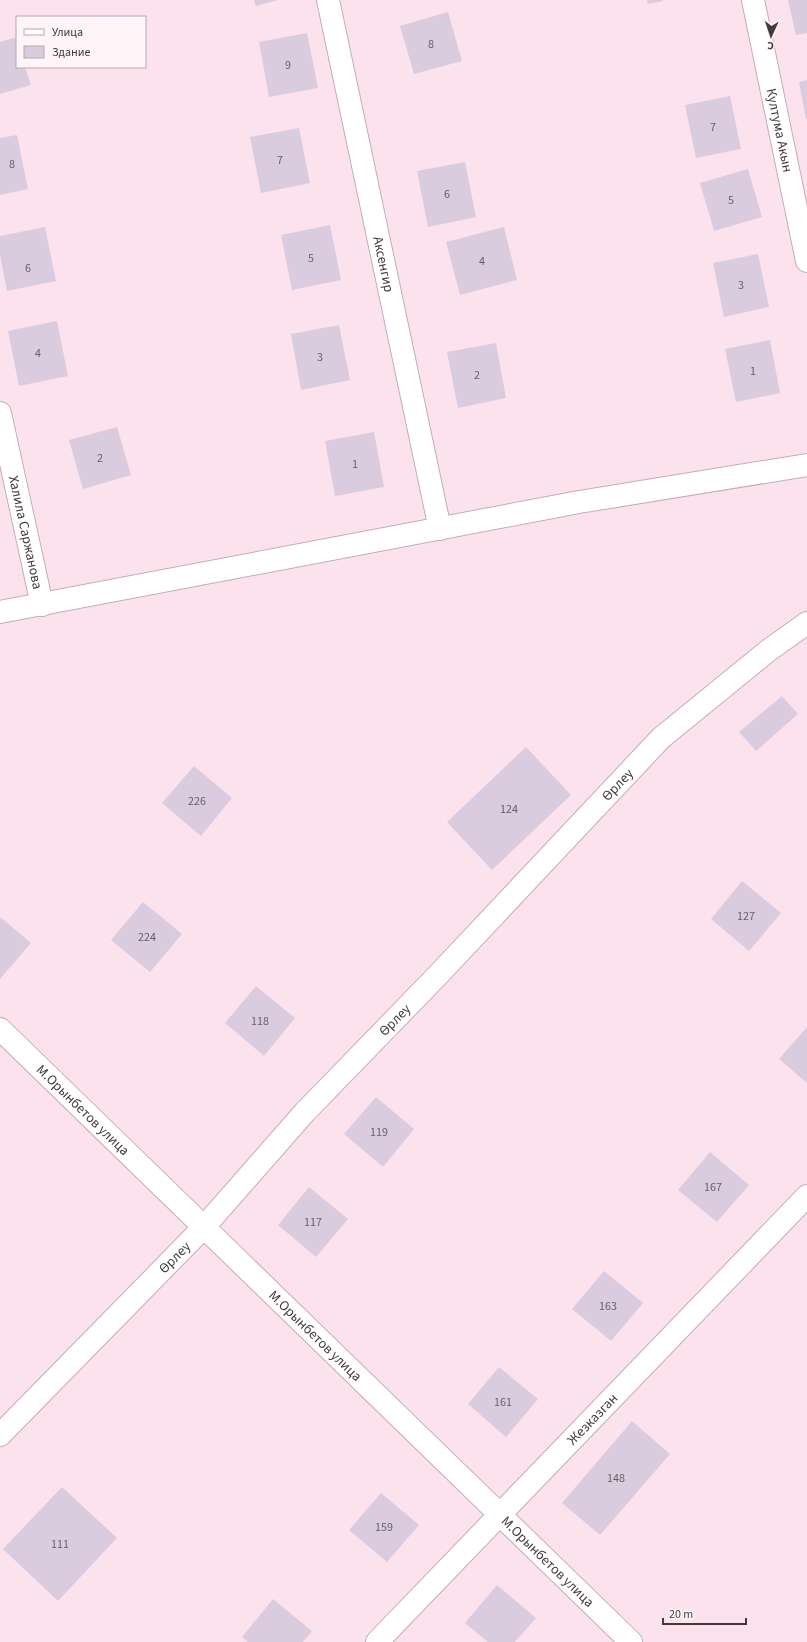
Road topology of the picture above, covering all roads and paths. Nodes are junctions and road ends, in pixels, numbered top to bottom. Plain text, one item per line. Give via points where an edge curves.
1 (328, 0) edge
2 (753, 0) edge
3 (807, 261) edge
4 (0, 413) edge
5 (807, 465) edge
6 (440, 529) junction
7 (42, 605) junction
8 (0, 612) edge
9 (807, 623) edge
10 (0, 1029) edge
11 (807, 1196) edge
12 (204, 1227) junction
13 (0, 1435) edge
14 (499, 1515) junction
15 (377, 1642) edge
16 (631, 1642) edge

1 - 6 street, Аксенгир
2 - 3 street, Култума Акын
4 - 7 street, Халила Саржанова
5 - 6 street via 579,502
6 - 7 street
7 - 8 street
9 - 12 street, Өрлеу via 769,650 661,738 304,1113
10 - 12 street, М.Орынбетов улица
11 - 14 street, Жезказган
12 - 13 street, Өрлеу
12 - 14 street, М.Орынбетов улица
14 - 15 street, Жезказган
14 - 16 street, М.Орынбетов улица

